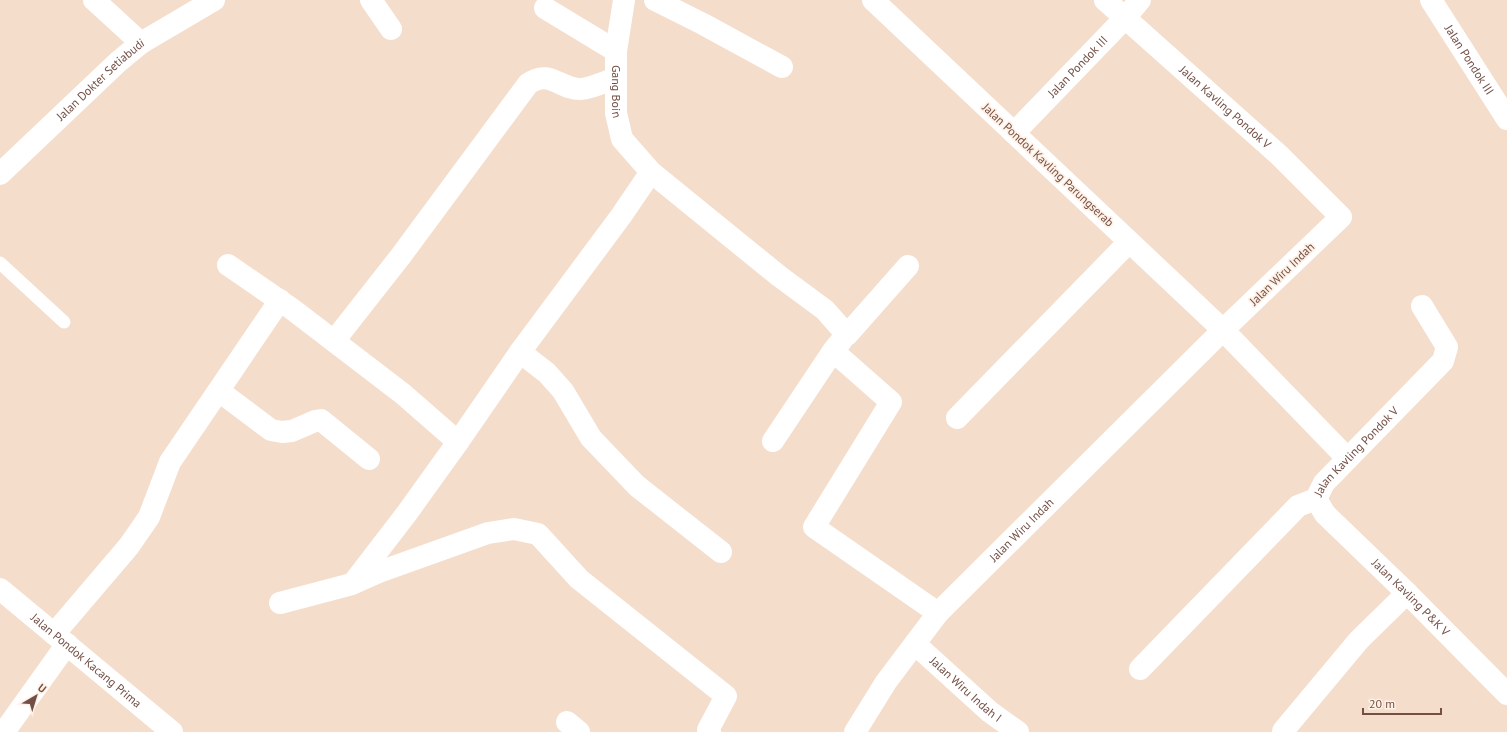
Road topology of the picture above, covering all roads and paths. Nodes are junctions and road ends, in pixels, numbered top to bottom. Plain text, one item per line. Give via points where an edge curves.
1 (94, 0) edge
2 (214, 0) edge
3 (371, 0) edge
4 (624, 0) edge
5 (655, 0) edge
6 (873, 0) edge
7 (1105, 0) edge
8 (1140, 0) edge
9 (1431, 0) edge
10 (545, 8) dead end
11 (1125, 18) junction
12 (391, 29) dead end
13 (141, 43) junction
14 (616, 52) junction
15 (782, 67) dead end
16 (616, 78) junction
17 (1507, 119) edge
18 (1014, 133) junction
19 (651, 172) junction
20 (0, 174) edge
21 (1341, 218) joint
22 (1129, 242) junction
23 (0, 263) edge
24 (228, 265) dead end
25 (908, 266) dead end
26 (280, 300) junction
27 (1422, 306) dead end
28 (64, 322) dead end
29 (1223, 330) junction
30 (334, 341) junction
31 (840, 343) junction
32 (520, 352) junction
33 (219, 391) junction
34 (957, 418) dead end
35 (773, 440) dead end
36 (458, 442) junction
37 (1348, 458) junction
38 (369, 459) dead end
39 (1316, 499) junction
40 (721, 552) dead end
41 (352, 584) junction
42 (0, 589) edge
43 (1407, 593) junction
44 (280, 603) dead end
45 (938, 613) junction
46 (61, 639) junction
47 (915, 644) junction
48 (1140, 669) dead end
49 (1507, 694) edge
50 (1283, 731) edge
51 (4, 732) edge
52 (172, 732) edge
53 (710, 732) edge
54 (855, 732) edge
55 (1018, 732) edge

1 - 13 street
2 - 13 street, Jalan Dokter Setiabudi
3 - 12 street
4 - 14 street, Gang Boin
5 - 15 street
6 - 18 street, Jalan Pondok Kavling Parungserab
7 - 11 street, Jalan Kavling Pondok V
8 - 11 street, Jalan Pondok III
9 - 17 street, Jalan Pondok III
10 - 14 street
11 - 18 street, Jalan Pondok III
11 - 21 street, Jalan Kavling Pondok V via 1280,156
13 - 20 street, Jalan Dokter Setiabudi
14 - 16 street, Gang Boin
16 - 19 street, Gang Boin via 616,114 622,139
16 - 30 street via 583,89 574,89 546,78 535,78 528,84 400,257
18 - 22 street, Jalan Pondok Kavling Parungserab
19 - 31 street, Gang Boin via 825,310
19 - 32 street
21 - 29 street, Jalan Wiru Indah
22 - 29 street, Jalan Pondok Kavling Parungserab
22 - 34 street
23 - 28 lane
24 - 26 street
25 - 31 street
26 - 30 street
26 - 33 street
27 - 37 street, Jalan Kavling Pondok V via 1447,347 1443,361
29 - 37 street, Jalan Pondok Kavling Parungserab
29 - 45 street, Jalan Wiru Indah
30 - 36 street via 403,394
31 - 35 street
31 - 45 street, Gang Boin via 891,402 814,527
32 - 36 street
32 - 40 street via 547,373 562,391 591,438 636,486
33 - 38 street via 271,430 292,431 315,420 321,420
33 - 46 street via 170,462 149,517
36 - 41 street
37 - 39 street, Jalan Kavling Pondok V via 1324,483
39 - 43 street, Jalan Kavling P&K V via 1325,514
39 - 48 street, Jalan Kavling Pondok V via 1298,506
41 - 44 street
41 - 53 street via 488,533 514,529 538,534 579,579 726,696 708,730
42 - 46 street, Jalan Pondok Kacang Prima
43 - 49 street, Jalan Kavling P&K V
43 - 50 street via 1359,640
45 - 47 street, Jalan Wiru Indah
46 - 51 street
46 - 52 street, Jalan Pondok Kacang Prima
47 - 54 street, Jalan Wiru Indah via 886,682
47 - 55 street, Jalan Wiru Indah I via 990,712

